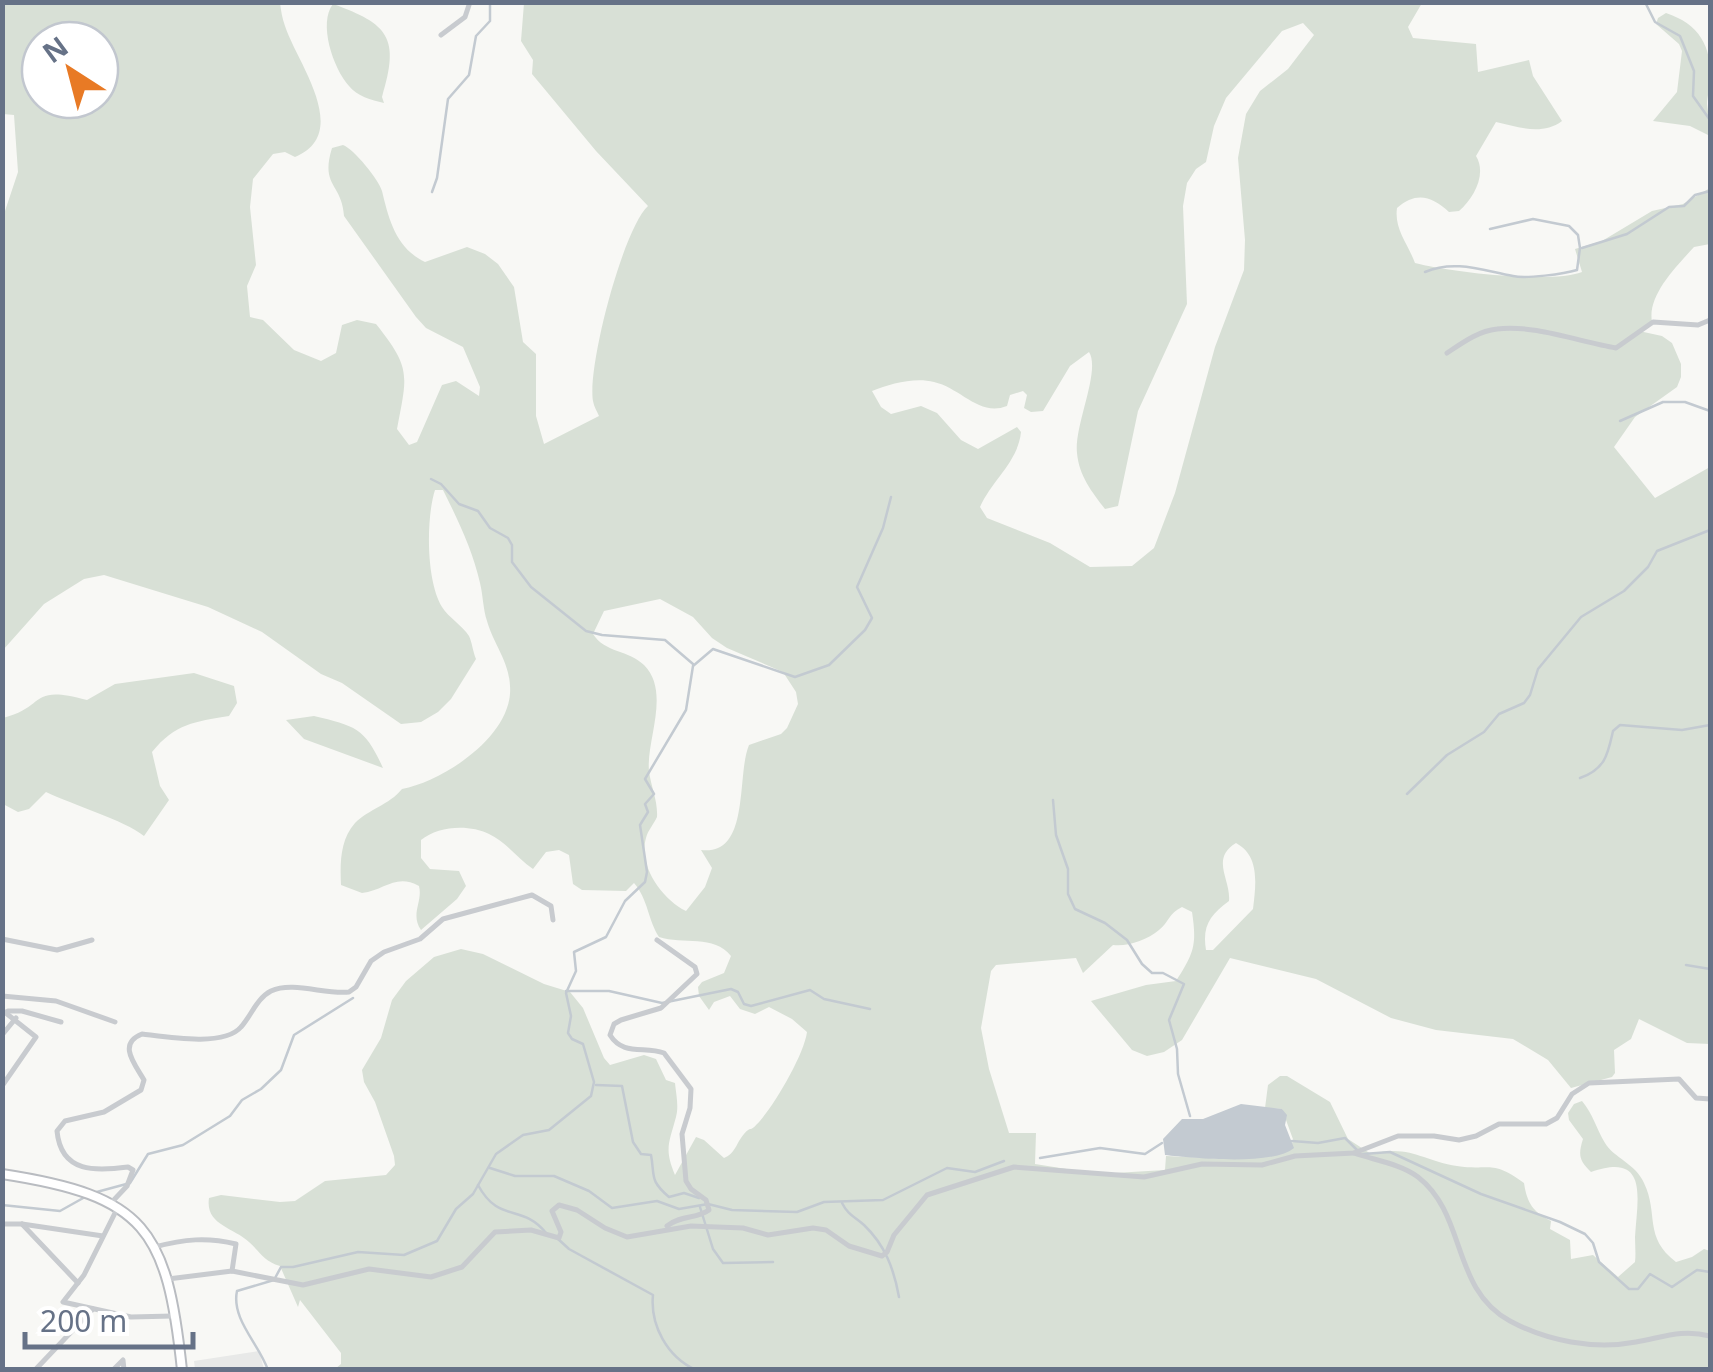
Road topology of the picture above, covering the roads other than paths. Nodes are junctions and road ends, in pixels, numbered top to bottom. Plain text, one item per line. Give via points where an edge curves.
1 (470, 2) edge
2 (442, 35) dead end
3 (1710, 320) edge
4 (1447, 353) dead end
5 (553, 920) dead end
6 (2, 940) edge
7 (92, 940) dead end
8 (657, 940) dead end
9 (2, 996) edge
10 (4, 1011) edge
11 (16, 1018) junction
12 (61, 1022) dead end
13 (115, 1022) dead end
14 (2, 1035) edge
15 (2, 1086) edge
16 (1710, 1099) edge
17 (1354, 1153) junction
18 (2, 1174) edge
19 (115, 1205) junction
20 (2, 1224) edge
21 (22, 1224) junction
22 (665, 1228) junction
23 (103, 1236) junction
24 (155, 1247) junction
25 (232, 1272) junction
26 (168, 1280) junction
27 (78, 1283) junction
28 (93, 1309) junction
29 (176, 1316) junction
30 (1710, 1336) edge
31 (36, 1370) edge
32 (113, 1370) edge
33 (124, 1370) edge
34 (182, 1370) edge

1 - 2 street via 465,17
3 - 4 street via 1653,322 1616,348 1496,328
5 - 19 street via 541,897 516,898 443,919 420,939 384,952 349,992 271,991 228,1036 135,1036 130,1055 144,1080 142,1090 104,1112 66,1121 57,1132 61,1148 79,1166 133,1170
6 - 7 street via 56,950
8 - 22 street via 696,974 667,1004 620,1020 610,1035 628,1049 668,1056 690,1089 682,1134 686,1180 709,1210
9 - 13 street via 56,1001
10 - 11 street
10 - 12 street
11 - 14 street
11 - 15 street via 36,1036
16 - 17 street via 1696,1098 1679,1079 1593,1082 1572,1094 1546,1124 1499,1124 1459,1140 1398,1136
17 - 22 street via 1262,1165 1202,1164 1132,1178 1014,1167 927,1195 882,1256 822,1228 768,1234
17 - 30 street via 1412,1173 1430,1189 1469,1280 1507,1320 1557,1340 1592,1344 1678,1331
18 - 19 main road via 84,1190
19 - 23 street
19 - 24 main road
20 - 21 street
21 - 23 street
21 - 27 street
22 - 25 street via 627,1236 559,1205 553,1209 559,1238 530,1230 495,1232 462,1267 441,1276 369,1269 303,1285
23 - 27 street
24 - 25 street via 182,1239 236,1244
24 - 26 main road
25 - 26 street
26 - 29 main road
27 - 28 street via 62,1302
28 - 29 street
28 - 31 street
29 - 34 main road
32 - 33 street via 123,1360

